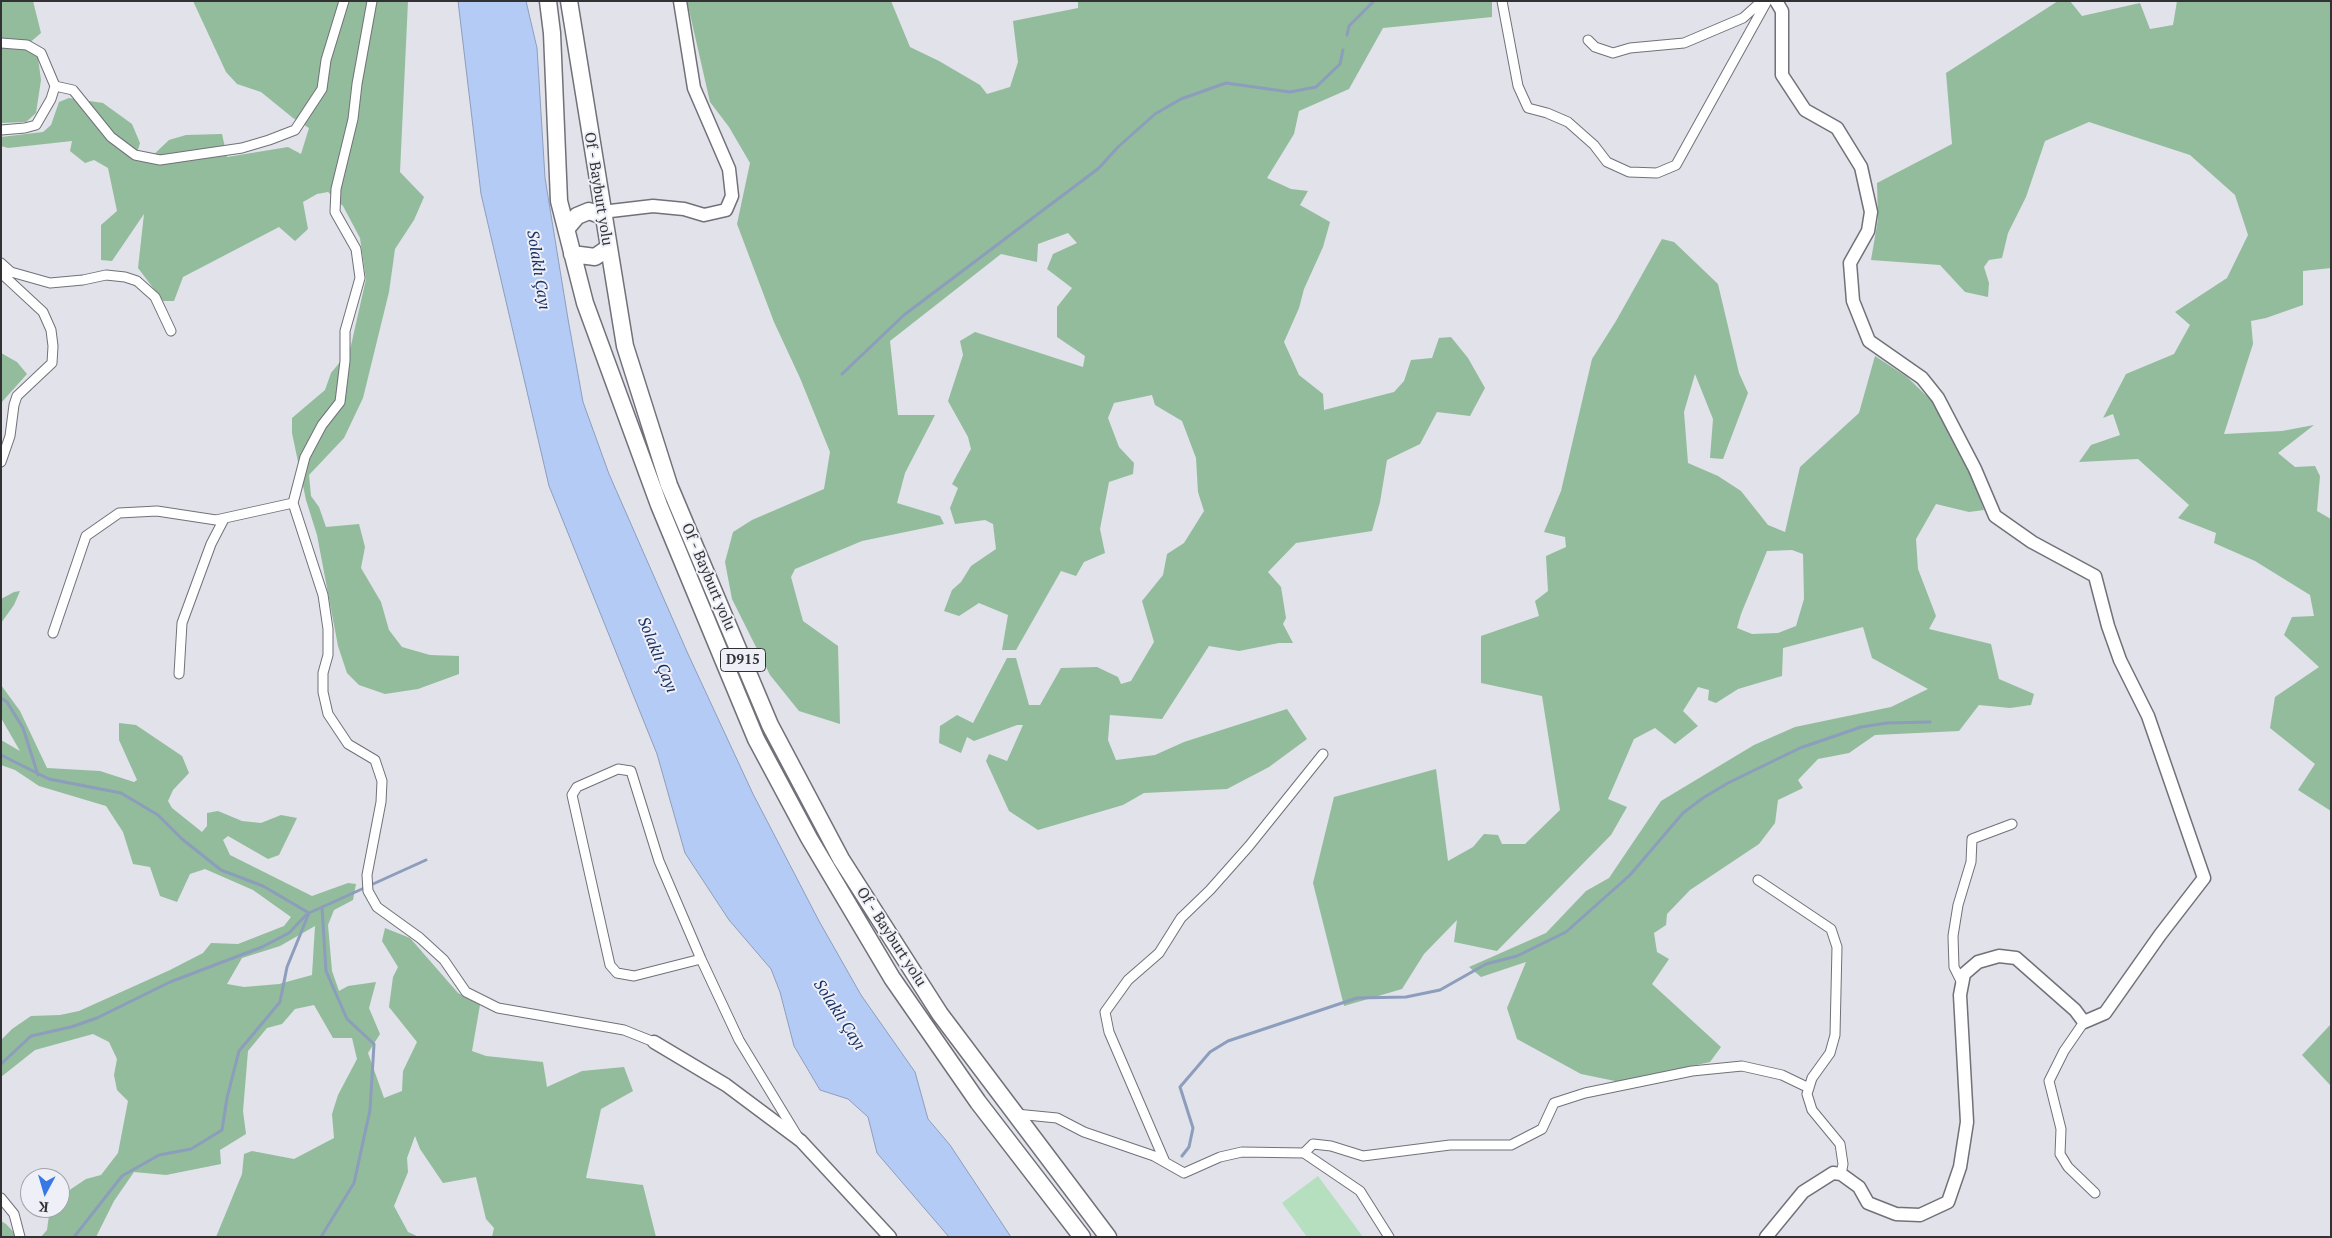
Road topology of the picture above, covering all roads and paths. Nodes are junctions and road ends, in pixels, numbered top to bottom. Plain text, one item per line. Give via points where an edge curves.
1 (344, 1) edge
2 (372, 1) edge
3 (548, 1) edge
4 (569, 1) edge
5 (680, 1) edge
6 (1502, 1) edge
7 (1762, 1) edge
8 (1766, 1) edge
9 (1776, 1) edge
10 (1588, 40) dead end
11 (1, 43) edge
12 (55, 86) junction
13 (1, 130) edge
14 (602, 214) junction
15 (566, 230) junction
16 (608, 248) junction
17 (572, 254) junction
18 (1, 263) edge
19 (1, 273) edge
20 (1, 280) edge
21 (16, 287) junction
22 (171, 331) dead end
23 (1, 462) edge
24 (293, 503) junction
25 (224, 518) junction
26 (53, 633) dead end
27 (179, 674) dead end
28 (1323, 754) dead end
29 (2012, 824) dead end
30 (1758, 880) dead end
31 (701, 959) junction
32 (1962, 983) junction
33 (2084, 1022) junction
34 (654, 1042) joint
35 (1809, 1088) junction
36 (1016, 1114) junction
37 (801, 1141) junction
38 (1304, 1153) junction
39 (1165, 1162) junction
40 (1841, 1174) junction
41 (2095, 1194) dead end
42 (1, 1198) edge
43 (1, 1213) edge
44 (14, 1214) junction
45 (20, 1237) edge
46 (890, 1237) edge
47 (1082, 1237) edge
48 (1108, 1237) edge
49 (1389, 1237) edge
50 (1766, 1237) edge

1 - 12 street via 326,60 322,89 295,130 242,148 160,160 135,155 111,137 73,90
2 - 24 street via 353,118 336,189 335,212 356,249 360,278 345,330 340,402 322,425 305,457
3 - 15 highway, Of - Bayburt yolu / D915 via 560,200
4 - 14 highway, Of - Bayburt yolu / D915
5 - 14 street via 694,88 729,169 732,196 726,210 704,214 653,206
6 - 8 street via 1518,86 1528,108 1568,122 1594,145 1607,162 1629,172 1657,173 1676,165
7 - 10 street via 1743,18 1684,43 1630,48 1613,53 1595,47
9 - 33 street via 1782,12 1782,75 1805,110 1837,128 1861,167 1871,212 1868,230 1850,263 1854,301 1869,341 1922,378 1938,398 1995,516 2032,542 2095,576 2120,660 2148,716 2204,878 2105,1013
11 - 12 street via 27,45 41,53
12 - 13 street via 51,100 36,125
14 - 15 highway via 589,211 577,216
14 - 16 highway, Of - Bayburt yolu / D915
15 - 17 highway, Of - Bayburt yolu / D915
16 - 17 highway via 595,257
16 - 36 highway, Of - Bayburt yolu / D915 via 625,346 669,484 770,724 841,859 940,1014
17 - 47 highway, Of - Bayburt yolu / D915 via 585,303 659,504 756,739 809,838 892,978 978,1102
18 - 22 street via 10,272 50,284 106,275 125,276 137,281 155,298
19 - 21 street
20 - 21 street
21 - 23 street via 43,312 51,330 52,363 17,396 10,436
24 - 25 street
24 - 34 street via 324,595 328,630 323,692 328,714 348,744 375,760 382,781 367,874 368,891 377,907 444,960 466,992 498,1008 624,1030
25 - 26 street via 157,511 119,514 98,527 86,536
25 - 27 street via 182,623
28 - 39 street via 1249,846 1180,918 1159,953 1128,980 1105,1012 1109,1032
29 - 32 street via 1972,839 1971,862 1953,936 1954,967
30 - 35 street via 1831,930 1837,947 1835,1035 1830,1053 1812,1078
31 - 31 street via 659,861 631,771 618,769 577,787 572,795 610,965 618,973 634,976
31 - 37 street via 739,1040
32 - 33 street via 1964,974 1978,962 1999,956 2016,958 2075,1010
32 - 40 street via 1967,1122 1960,1167 1948,1202 1920,1215 1896,1214 1868,1202 1859,1187
33 - 41 street via 2064,1050 2049,1081 2061,1129 2060,1154 2068,1167
34 - 37 street via 726,1085
35 - 38 street via 1782,1076 1742,1066 1692,1071 1585,1093 1554,1103 1542,1129 1511,1146 1450,1145 1363,1156 1314,1144
35 - 40 street via 1807,1094 1812,1110 1840,1144
36 - 39 street via 1057,1118 1084,1132
36 - 48 highway, Of - Bayburt yolu / D915
37 - 46 street
38 - 39 street via 1242,1152 1220,1157 1184,1173
38 - 49 street via 1360,1191
40 - 50 street via 1833,1173 1803,1192
42 - 44 street
43 - 44 street
44 - 45 street

